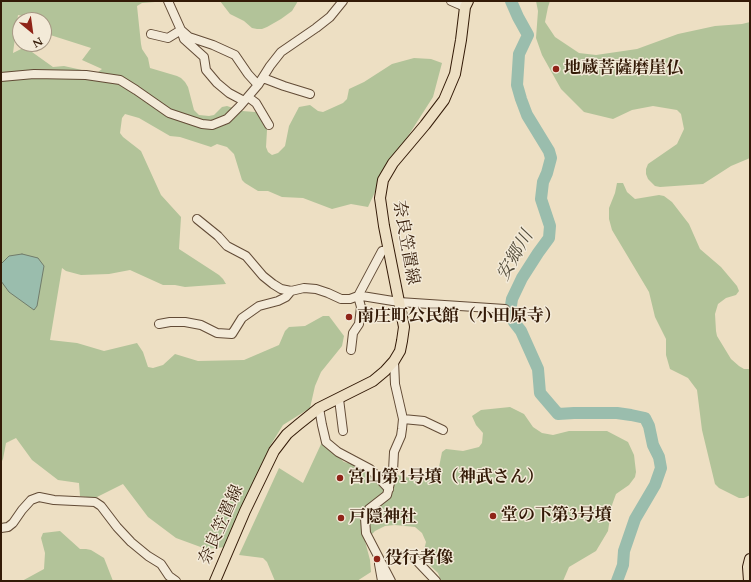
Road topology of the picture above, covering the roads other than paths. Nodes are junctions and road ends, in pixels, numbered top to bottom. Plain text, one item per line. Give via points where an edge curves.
1 (168, 1) edge
2 (343, 1) edge
3 (451, 1) edge
4 (467, 4) edge
5 (181, 30) junction
6 (151, 34) dead end
7 (1, 77) edge
8 (263, 78) junction
9 (258, 85) junction
10 (310, 94) dead end
11 (246, 99) junction
12 (269, 125) dead end
13 (197, 219) dead end
14 (389, 250) junction
15 (291, 291) junction
16 (358, 296) junction
17 (399, 302) junction
18 (505, 309) dead end
19 (159, 324) dead end
20 (351, 350) dead end
21 (394, 361) junction
22 (339, 399) junction
23 (319, 408) junction
24 (403, 419) junction
25 (444, 430) dead end
26 (343, 431) dead end
27 (389, 489) junction
28 (1, 528) edge
29 (415, 559) dead end
30 (750, 559) edge
31 (380, 560) junction
32 (176, 581) edge
33 (215, 581) edge
34 (382, 581) edge
35 (391, 581) edge
36 (436, 581) edge
37 (749, 581) edge

1 - 5 street
2 - 8 street via 330,17 281,52
3 - 4 street
4 - 14 main road, 奈良笠置線 via 455,74 444,100 393,163 383,180 380,198
5 - 6 street via 168,38
5 - 9 street via 189,37 235,55
5 - 11 street via 184,39 204,57 206,70 217,83 229,93
7 - 11 street via 34,74 86,75 120,80 169,113 212,125 227,119
8 - 9 street
8 - 10 street
9 - 11 street
11 - 12 street via 256,103
13 - 15 street via 227,246 246,256 273,284
14 - 16 street via 382,251
14 - 17 main road, 奈良笠置線
15 - 16 street via 316,289 341,299
15 - 19 street via 286,297 259,306 242,318 232,334 217,333 201,325 185,322
16 - 17 street
16 - 20 street via 361,307 359,324 353,333
17 - 18 street
17 - 21 main road, 奈良笠置線 via 404,327 400,352
21 - 22 main road, 奈良笠置線 via 373,381
21 - 24 street via 395,384
22 - 23 main road, 奈良笠置線
22 - 26 street
23 - 27 street via 326,442 338,452 370,469
23 - 33 main road, 奈良笠置線 via 287,434 274,451
24 - 25 street via 424,421
24 - 27 street via 401,436 394,452
27 - 31 street via 387,495 369,509 365,518 366,532
28 - 32 street via 14,523 31,500 38,497 95,502 131,542 161,564
29 - 36 street
30 - 37 main road
31 - 34 street
31 - 35 street

